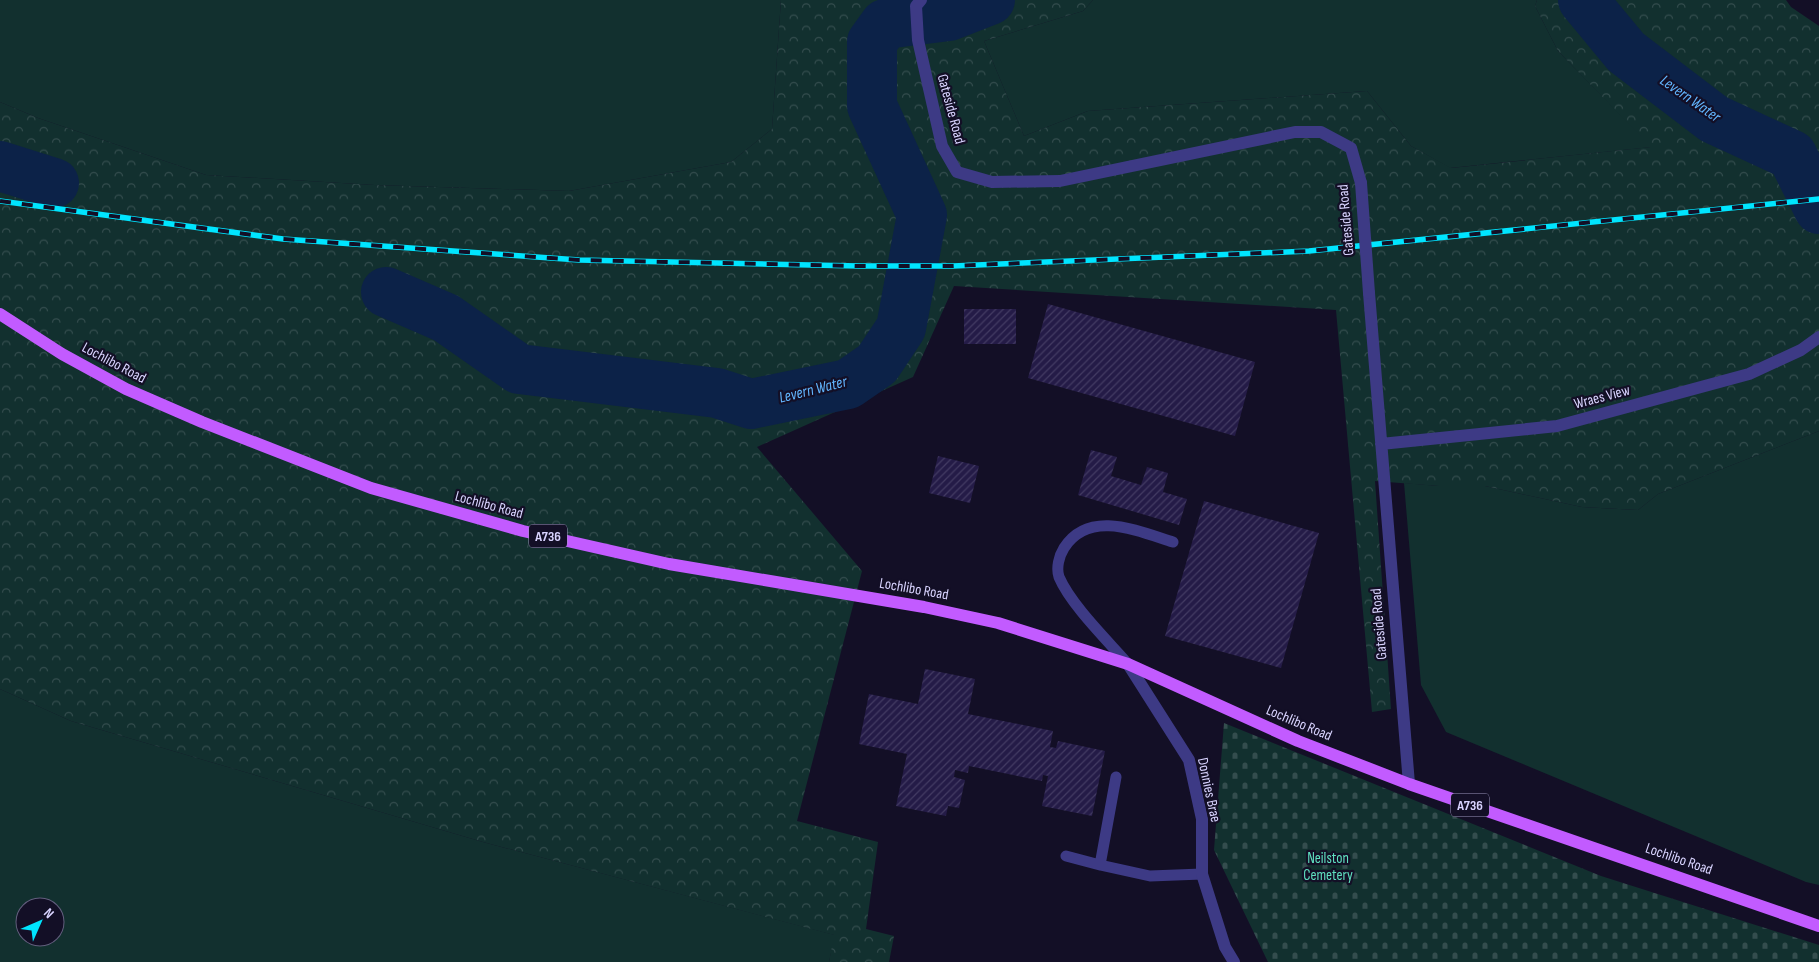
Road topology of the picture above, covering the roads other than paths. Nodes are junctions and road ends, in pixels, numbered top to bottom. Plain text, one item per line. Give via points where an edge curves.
1 (918, 3) edge
2 (0, 314) edge
3 (1819, 337) edge
4 (1381, 444) junction
5 (1173, 542) dead end
6 (1128, 664) junction
7 (1116, 777) dead end
8 (1409, 784) junction
9 (1066, 856) dead end
10 (1100, 865) junction
11 (1202, 874) junction
12 (1819, 926) edge
13 (1234, 962) edge

1 - 4 street, Gateside Road, bridge via 918,40 942,146 957,172 992,182 1060,181 1295,132 1321,132 1351,148 1361,183
2 - 6 main road, Lochlibo Road / A736 via 62,354 126,389 371,488 523,531 669,564 924,607 998,623
3 - 4 street, Wraes View via 1801,350 1749,374 1557,426
4 - 8 street, Gateside Road
5 - 6 lane via 1124,527 1099,525 1082,531 1067,544 1059,557 1059,576 1076,604
6 - 8 main road, Lochlibo Road / A736 via 1298,741
6 - 11 street, Donnies Brae via 1189,760 1202,819
7 - 10 lane
8 - 12 main road, Lochlibo Road / A736
9 - 10 lane
10 - 11 lane via 1150,876
11 - 13 street, Donnies Brae via 1225,947

